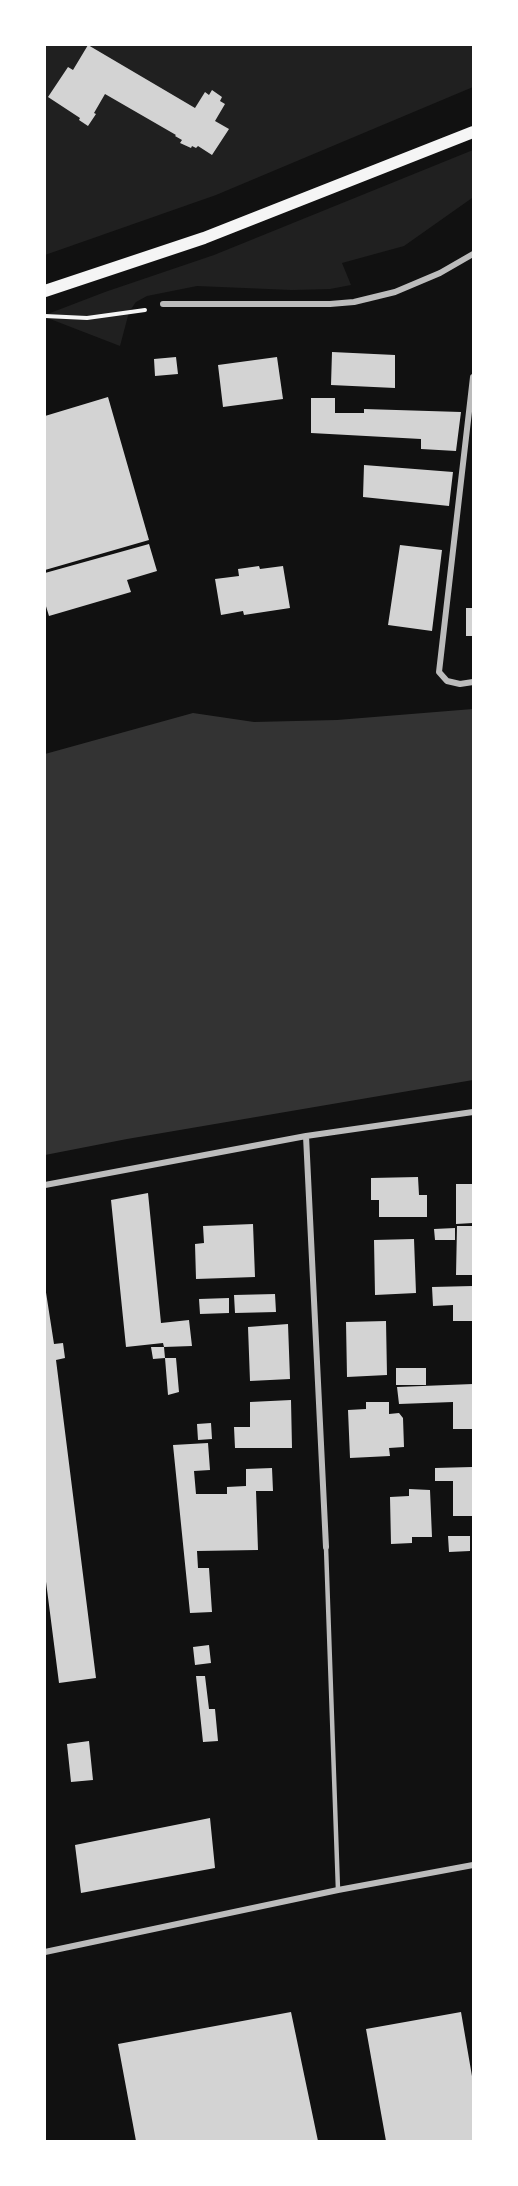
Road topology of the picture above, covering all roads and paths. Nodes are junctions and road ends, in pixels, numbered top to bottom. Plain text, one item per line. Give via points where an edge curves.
1 (473, 132) edge
2 (473, 254) edge
3 (45, 291) edge
4 (163, 304) dead end
5 (152, 309) dead end
6 (45, 316) edge
7 (473, 377) edge
8 (473, 682) edge
9 (473, 1112) edge
10 (306, 1136) junction
11 (45, 1185) edge
12 (326, 1547) joint
13 (473, 1865) edge
14 (338, 1890) junction
15 (45, 1952) edge

1 - 3 main road via 204,238
2 - 4 street via 395,292 354,302
5 - 6 path via 87,318
7 - 8 street via 439,672 447,681
9 - 10 street
10 - 11 street
10 - 12 street
12 - 14 lane
13 - 14 street
14 - 15 street

